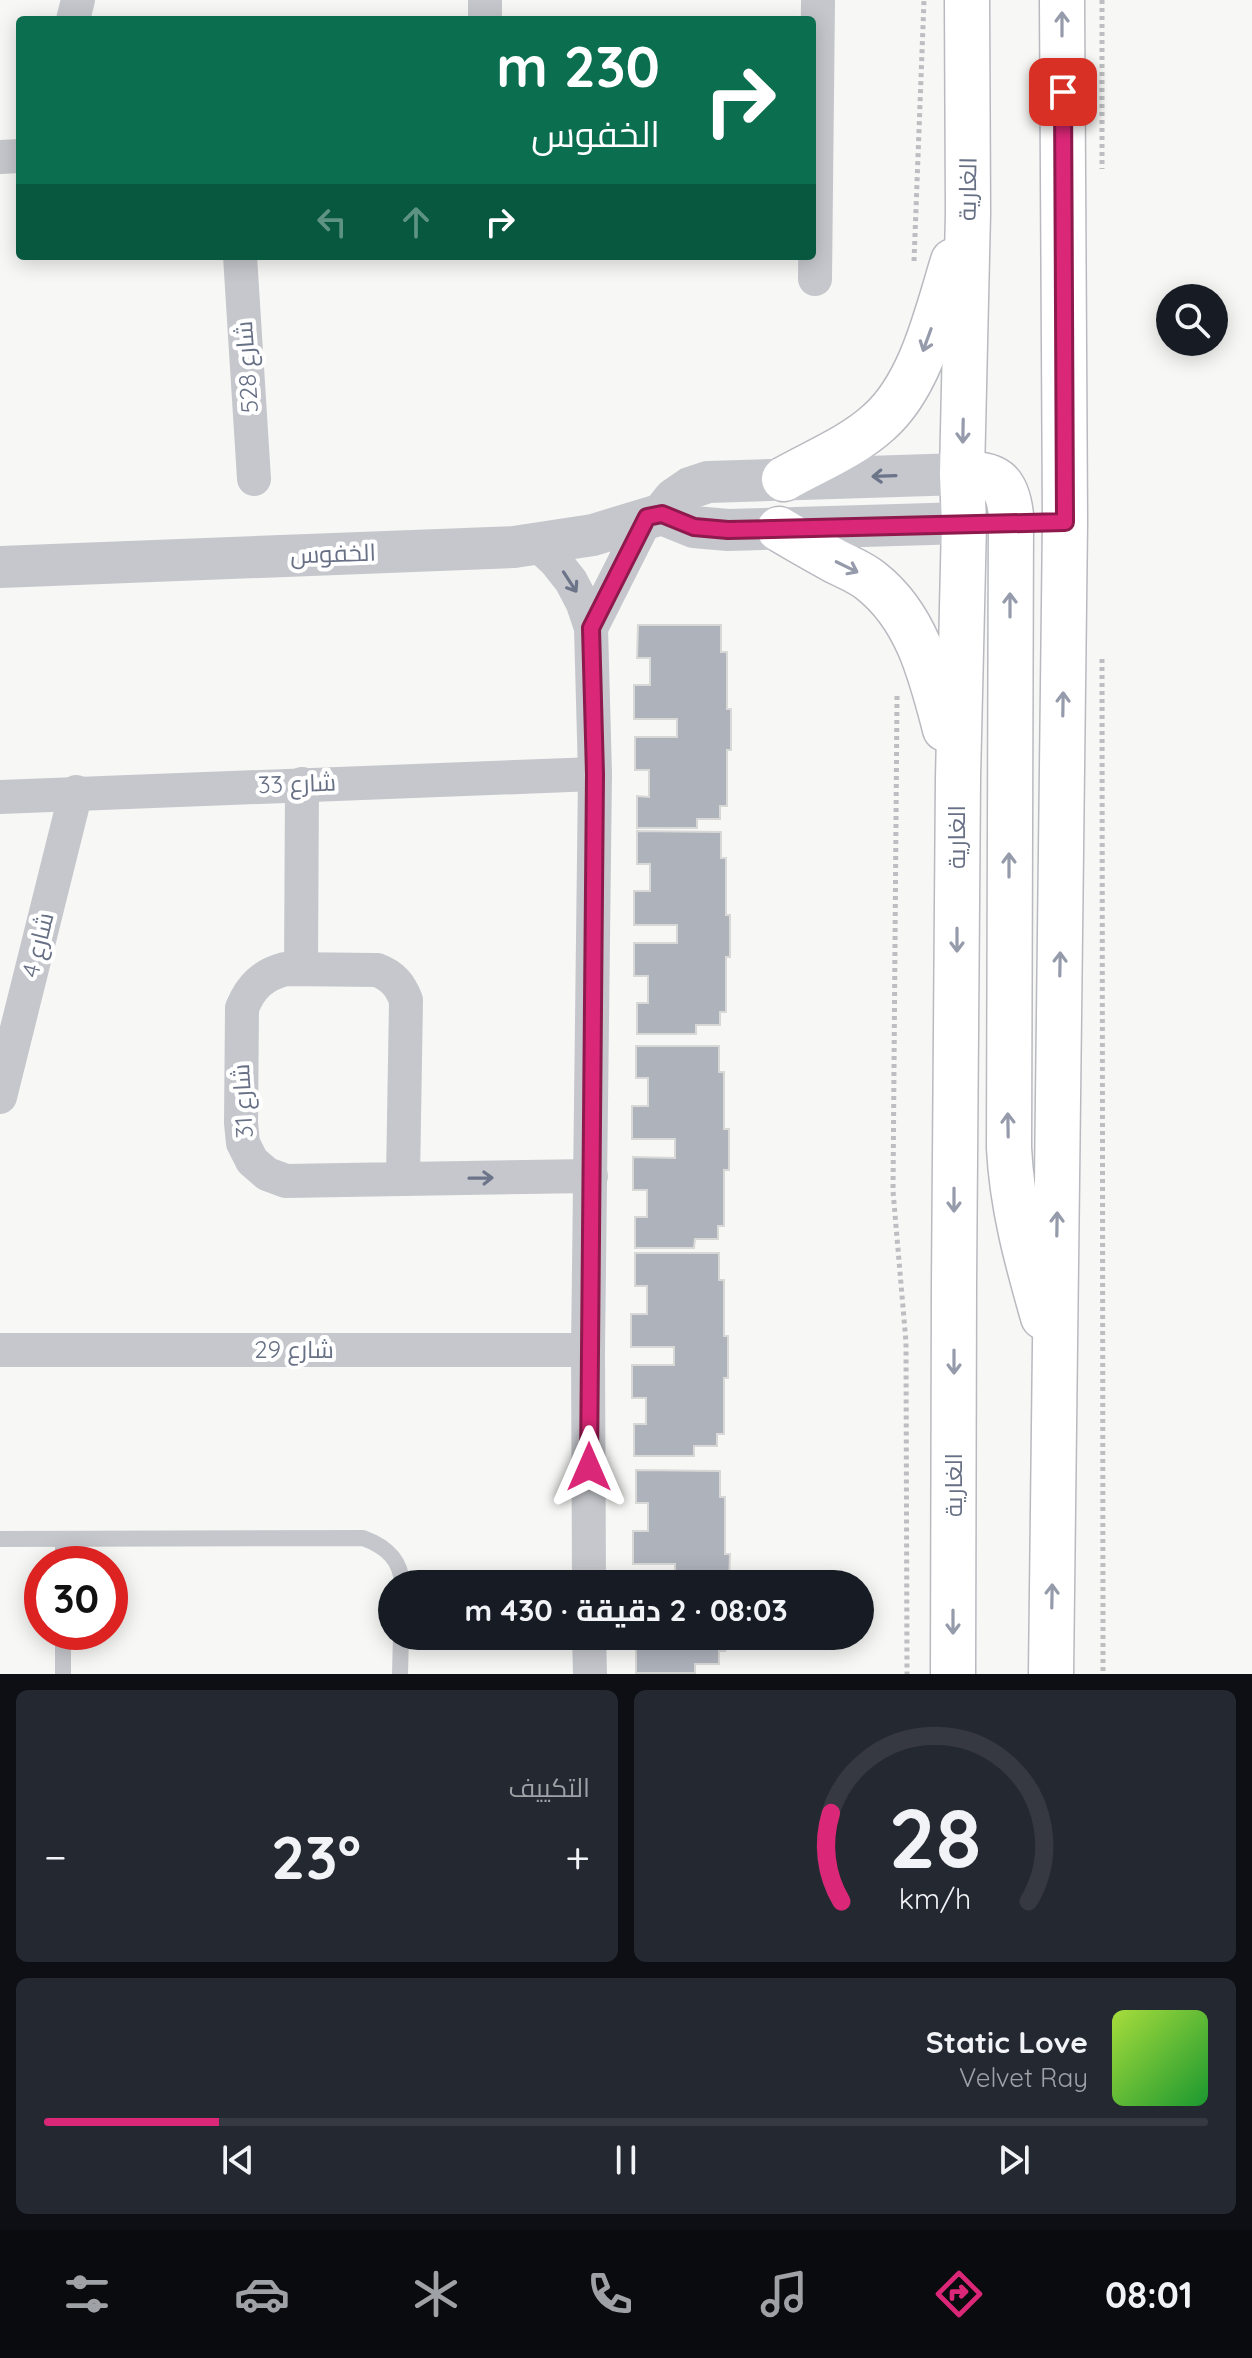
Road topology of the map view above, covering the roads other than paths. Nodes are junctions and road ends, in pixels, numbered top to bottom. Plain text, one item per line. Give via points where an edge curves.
1 (818, 0) edge
2 (967, 0) edge
3 (1062, 0) edge
4 (816, 186) edge
5 (968, 213) junction
6 (240, 260) edge
7 (815, 260) edge
8 (815, 279) dead end
9 (962, 474) junction
10 (254, 479) dead end
11 (784, 479) junction
12 (654, 516) junction
13 (1065, 522) junction
14 (964, 523) junction
15 (1011, 523) junction
16 (779, 529) junction
17 (537, 544) junction
18 (0, 567) edge
19 (591, 628) junction
20 (595, 774) junction
21 (958, 778) junction
22 (302, 784) junction
23 (76, 792) junction
24 (0, 797) edge
25 (301, 969) junction
26 (0, 1097) edge
27 (591, 1176) junction
28 (403, 1179) junction
29 (0, 1350) edge
30 (588, 1350) junction
31 (1056, 1365) junction
32 (0, 1539) edge
33 (63, 1539) junction
34 (63, 1546) edge
35 (398, 1570) edge
36 (589, 1570) edge
37 (63, 1650) edge
38 (401, 1650) edge
39 (589, 1650) edge
40 (63, 1674) edge
41 (400, 1674) edge
42 (590, 1674) edge
43 (953, 1674) edge
44 (1051, 1674) edge

1 - 4 street
2 - 5 main road, الغارية
13 -> 3 main road
5 -> 9 main road, الغارية
5 -> 11 main road via 921,357 896,406 852,442
6 - 10 street, شارع 528
7 - 8 street
9 -> 11 street, الخفوس
9 - 14 main road, الغارية
9 - 15 main road via 997,479 1009,500
11 - 12 street, الخفوس via 708,482 690,488
12 - 16 street via 711,530
12 - 17 street, الخفوس via 593,535
12 - 19 street
13 - 15 main road
31 -> 13 main road
14 - 15 main road
14 - 16 street
14 - 21 main road, الغارية
31 -> 15 main road via 1017,1221 1009,1148
16 -> 21 main road via 873,582 904,617 932,679
17 - 18 street, الخفوس
17 -> 19 street via 571,581
19 - 20 street
20 - 22 street, شارع 33
20 - 27 street
21 -> 43 main road, الغارية
22 - 23 street, شارع 33
22 - 25 street
23 - 24 street, شارع 33
23 - 26 street, شارع 4
25 - 28 street, شارع 31 via 377,970 402,990
25 - 28 street, شارع 31 via 285,969 258,981 242,1008 243,1143 252,1161 286,1181
28 -> 27 street, شارع 31
27 - 30 street
29 - 30 street, شارع 29
30 - 36 street
44 -> 31 main road
32 - 33 lane
33 - 34 lane
33 - 35 lane via 363,1538 389,1552
37 - 40 lane
38 - 41 lane
39 - 42 street

